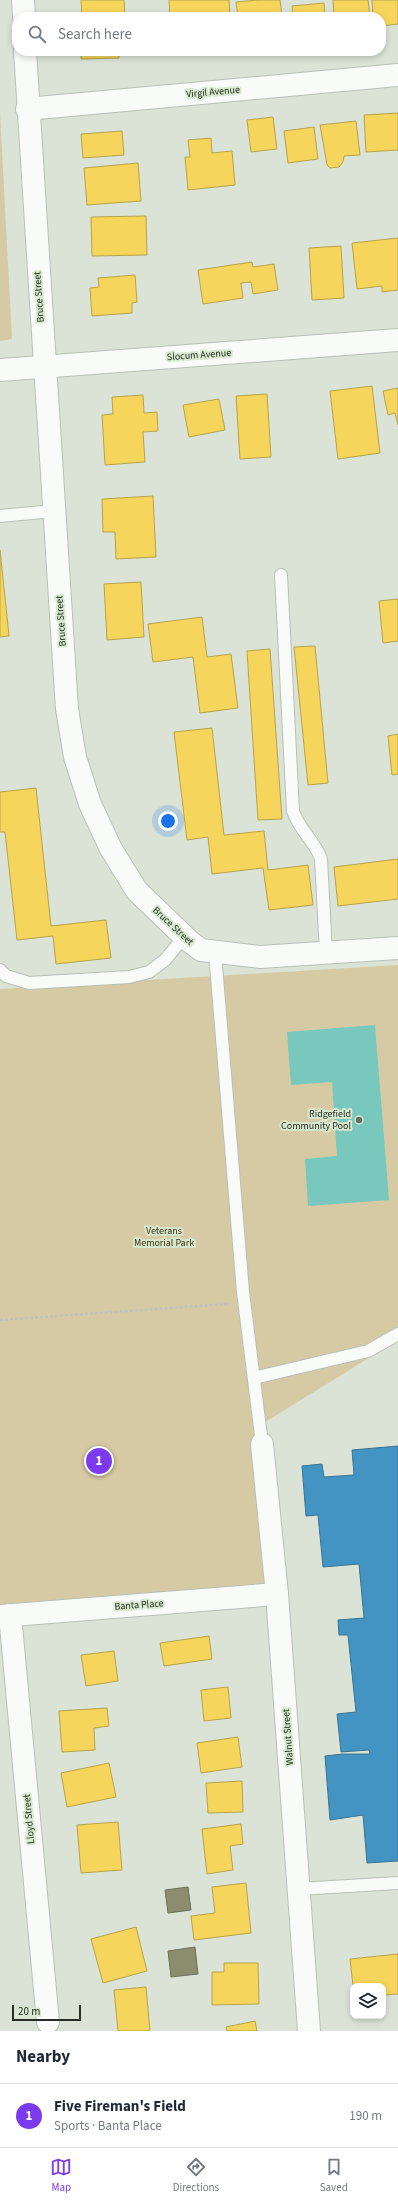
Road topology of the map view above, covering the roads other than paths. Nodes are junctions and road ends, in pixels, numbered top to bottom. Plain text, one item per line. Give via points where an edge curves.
1 (23, 0) edge
2 (24, 12) edge
3 (25, 56) edge
4 (398, 75) edge
5 (28, 109) junction
6 (398, 340) edge
7 (44, 367) junction
8 (0, 370) edge
9 (53, 511) junction
10 (0, 516) edge
11 (281, 575) dead end
12 (184, 937) junction
13 (398, 948) edge
14 (215, 953) junction
15 (326, 953) junction
16 (0, 970) edge
17 (398, 1334) edge
18 (254, 1378) junction
19 (262, 1444) joint
20 (277, 1594) junction
21 (5, 1616) edge
22 (398, 1883) edge
23 (298, 1889) junction
24 (48, 2022) dead end
25 (309, 2031) edge

1 - 2 street
3 - 5 street, Bruce Street
4 - 5 street, Virgil Avenue
5 - 7 street, Bruce Street
6 - 7 street, Slocum Avenue
7 - 8 street, Slocum Avenue
7 - 9 street, Bruce Street
9 - 10 lane
9 - 12 street, Bruce Street via 67,709 76,757 90,804 111,849 136,891
11 - 15 lane via 293,811 296,822 318,849 321,859
12 - 14 street, Bruce Street via 201,950
12 - 16 lane via 165,960 149,972 129,977 29,983 6,976
13 - 15 street, Bruce Street
14 - 15 street, Bruce Street via 260,957
14 - 18 lane via 244,1303
17 - 18 lane via 368,1351
18 - 19 lane
19 - 20 street, Walnut Street
20 - 21 street, Banta Place
20 - 23 street, Walnut Street
21 - 24 street, Lloyd Street
22 - 23 lane
23 - 25 street, Walnut Street

